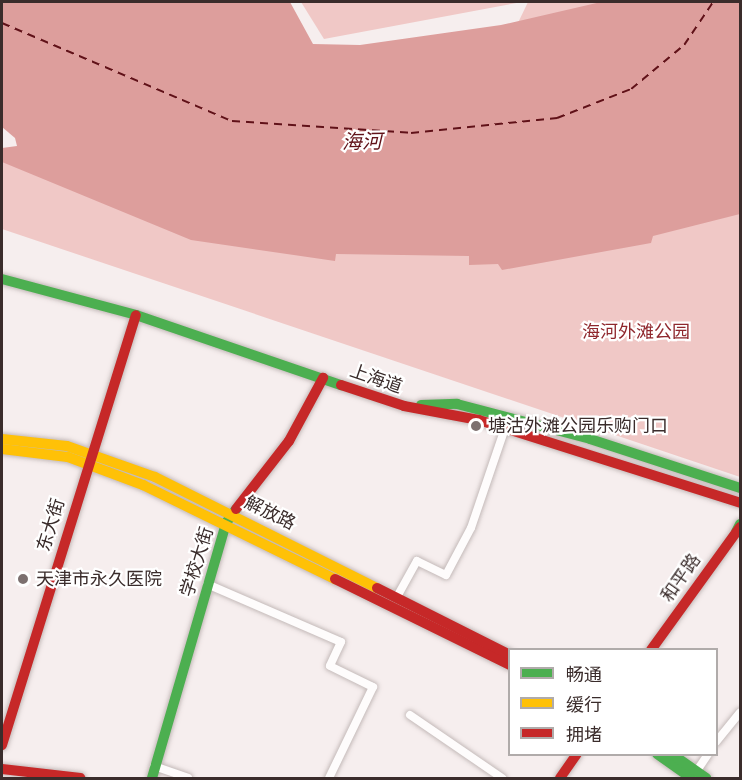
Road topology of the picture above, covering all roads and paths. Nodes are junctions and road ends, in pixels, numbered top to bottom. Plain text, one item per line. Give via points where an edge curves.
1 (2, 271) edge
2 (2, 279) edge
3 (136, 315) junction
4 (323, 378) junction
5 (504, 428) junction
6 (2, 439) edge
7 (2, 449) edge
8 (89, 458) junction
9 (741, 488) edge
10 (725, 499) junction
11 (741, 503) edge
12 (741, 510) edge
13 (232, 513) junction
14 (226, 523) junction
15 (739, 528) edge
16 (207, 584) junction
17 (398, 595) junction
18 (652, 648) edge
19 (508, 654) edge
20 (508, 664) edge
21 (741, 712) edge
22 (410, 715) dead end
23 (718, 741) edge
24 (2, 745) edge
25 (576, 756) edge
26 (660, 756) edge
27 (674, 756) edge
28 (707, 756) edge
29 (154, 766) junction
30 (2, 769) edge
31 (693, 776) edge
32 (80, 778) edge
33 (152, 778) edge
34 (188, 778) edge
35 (329, 778) edge
36 (502, 778) edge
37 (560, 778) edge
38 (706, 778) edge

1 - 9 street, 上海道 via 403,401 457,404 590,439
2 - 3 street, 上海道
3 - 4 street, 上海道
3 - 8 street, 东大街
4 - 5 street, 上海道 via 404,406
4 - 13 street, 学校大街 via 289,441
5 - 10 street, 上海道
5 - 17 street via 471,528 446,575 417,561
6 - 8 street, 解放路
7 - 8 street, 解放路
8 - 13 street, 解放路
8 - 14 street, 解放路
8 - 24 street, 东大街
10 - 11 street, 上海道
10 - 12 street
13 - 14 street, 学校大街
13 - 17 street, 解放路
14 - 16 street, 学校大街
14 - 20 street, 解放路
15 - 18 street, 和平路
16 - 29 street, 学校大街
16 - 35 street via 341,642 330,666 373,687
17 - 19 street, 解放路
21 - 23 street
22 - 36 street
25 - 37 street
26 - 31 street
27 - 31 street
28 - 31 street
29 - 33 street, 学校大街
29 - 34 street
30 - 32 street
31 - 38 street

